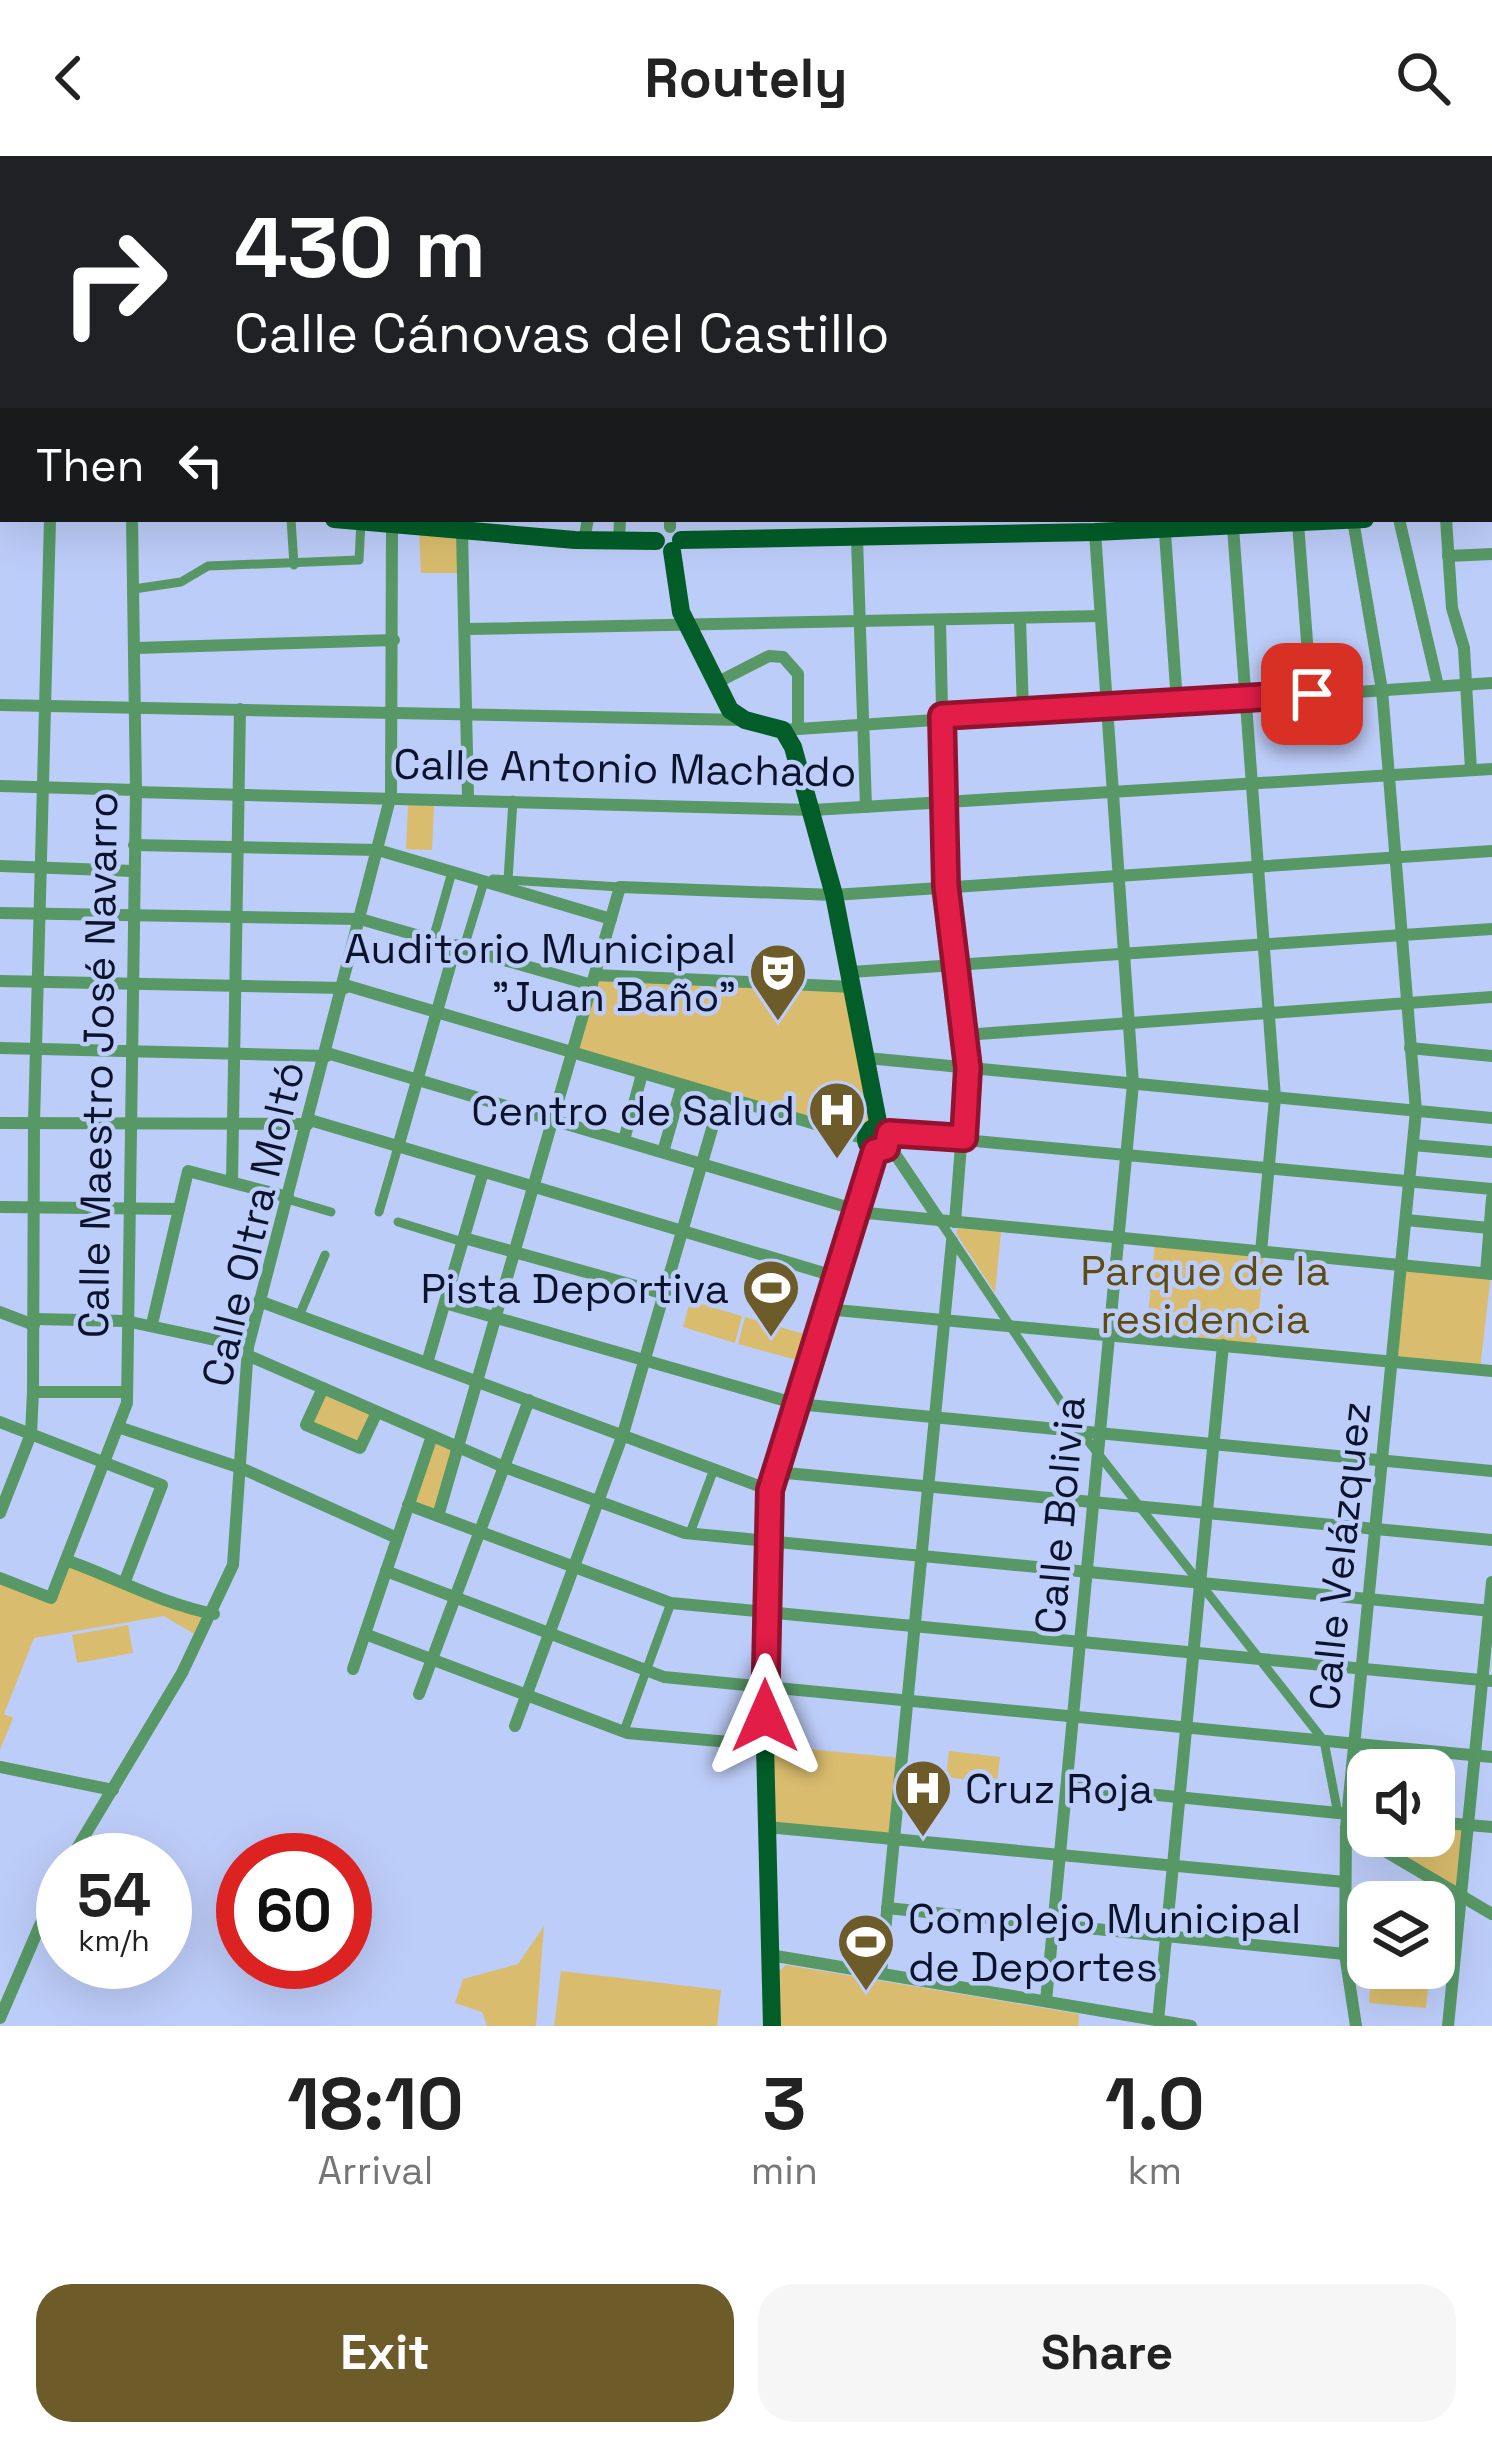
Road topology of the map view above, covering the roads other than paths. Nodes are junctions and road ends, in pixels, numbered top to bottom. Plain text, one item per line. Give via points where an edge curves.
1 (50, 522) edge
2 (132, 522) edge
3 (291, 522) edge
4 (361, 522) edge
5 (587, 522) edge
6 (620, 522) edge
7 (1270, 522) edge
8 (1312, 522) edge
9 (1340, 522) edge
10 (1400, 522) edge
11 (1446, 522) edge
12 (1298, 523) junction
13 (1164, 524) edge
14 (1231, 524) edge
15 (392, 525) junction
16 (524, 527) edge
17 (1003, 527) edge
18 (462, 531) junction
19 (1094, 532) junction
20 (670, 536) edge
21 (857, 539) junction
22 (584, 541) junction
23 (619, 542) junction
24 (1492, 554) edge
25 (1448, 556) junction
26 (294, 565) junction
27 (134, 589) junction
28 (1100, 616) junction
29 (1020, 619) junction
30 (940, 621) junction
31 (860, 623) junction
32 (688, 628) junction
33 (468, 629) junction
34 (394, 640) junction
35 (136, 648) junction
36 (716, 683) junction
37 (1492, 683) edge
38 (1463, 685) junction
39 (1438, 686) junction
40 (1382, 690) junction
41 (1312, 694) junction
42 (1246, 697) junction
43 (1177, 702) junction
44 (0, 705) edge
45 (46, 706) junction
46 (1107, 706) junction
47 (136, 709) junction
48 (240, 709) junction
49 (1023, 711) junction
50 (395, 713) junction
51 (469, 716) junction
52 (942, 716) junction
53 (745, 720) junction
54 (862, 721) junction
55 (790, 728) junction
56 (1472, 770) junction
57 (1492, 770) edge
58 (1389, 776) junction
59 (1253, 784) junction
60 (0, 786) edge
61 (43, 787) junction
62 (136, 791) junction
63 (1113, 793) junction
64 (238, 794) junction
65 (391, 795) junction
66 (468, 798) junction
67 (513, 800) junction
68 (944, 802) junction
69 (866, 807) junction
70 (813, 810) junction
71 (134, 845) junction
72 (238, 848) junction
73 (378, 850) junction
74 (1492, 850) edge
75 (1396, 857) junction
76 (0, 866) edge
77 (41, 868) junction
78 (1259, 868) junction
79 (133, 871) junction
80 (452, 872) junction
81 (1118, 878) junction
82 (478, 880) junction
83 (508, 880) junction
84 (946, 886) junction
85 (620, 887) junction
86 (834, 895) junction
87 (0, 913) edge
88 (40, 914) junction
89 (133, 916) junction
90 (237, 917) junction
91 (360, 919) junction
92 (611, 920) junction
93 (1492, 929) edge
94 (1401, 934) junction
95 (433, 939) junction
96 (1265, 945) junction
97 (460, 946) junction
98 (1123, 955) junction
99 (954, 966) junction
100 (594, 980) junction
101 (852, 980) junction
102 (0, 981) edge
103 (38, 982) junction
104 (130, 984) junction
105 (235, 986) junction
106 (345, 986) junction
107 (1492, 997) edge
108 (1407, 1004) junction
109 (437, 1011) junction
110 (1269, 1015) junction
111 (1129, 1025) junction
112 (964, 1035) junction
113 (0, 1048) edge
114 (1410, 1048) junction
115 (36, 1050) junction
116 (130, 1052) junction
117 (574, 1053) junction
118 (235, 1054) junction
119 (327, 1054) junction
120 (1492, 1056) edge
121 (867, 1058) junction
122 (968, 1068) junction
123 (642, 1074) junction
124 (418, 1079) junction
125 (1133, 1084) junction
126 (682, 1086) junction
127 (721, 1098) junction
128 (1275, 1098) junction
129 (1416, 1111) junction
130 (1492, 1118) edge
131 (554, 1119) junction
132 (309, 1122) junction
133 (0, 1123) edge
134 (34, 1123) junction
135 (128, 1123) junction
136 (233, 1124) junction
137 (964, 1138) junction
138 (879, 1139) junction
139 (624, 1140) junction
140 (1413, 1145) junction
141 (398, 1147) junction
142 (663, 1152) junction
143 (1492, 1152) edge
144 (1127, 1154) junction
145 (702, 1163) junction
146 (1270, 1168) junction
147 (483, 1172) junction
148 (1410, 1181) junction
149 (232, 1182) junction
150 (534, 1186) junction
151 (1492, 1189) edge
152 (287, 1198) junction
153 (1492, 1198) edge
154 (0, 1207) edge
155 (33, 1207) junction
156 (126, 1208) junction
157 (179, 1208) junction
158 (854, 1208) junction
159 (331, 1212) dead end
160 (379, 1212) dead end
161 (1406, 1220) junction
162 (940, 1221) junction
163 (398, 1222) dead end
164 (955, 1222) junction
165 (1490, 1228) edge
166 (683, 1231) junction
167 (1120, 1238) junction
168 (463, 1240) junction
169 (952, 1240) junction
170 (1261, 1252) junction
171 (515, 1253) junction
172 (325, 1255) dead end
173 (1401, 1265) junction
174 (1489, 1274) edge
175 (834, 1276) junction
176 (665, 1294) junction
177 (259, 1301) junction
178 (445, 1304) junction
179 (825, 1309) junction
180 (0, 1312) edge
181 (299, 1316) junction
182 (497, 1319) junction
183 (945, 1320) junction
184 (126, 1321) junction
185 (34, 1322) junction
186 (152, 1324) junction
187 (1007, 1325) junction
188 (1110, 1334) junction
189 (1223, 1345) junction
190 (248, 1350) junction
191 (1392, 1360) junction
192 (644, 1362) junction
193 (427, 1363) junction
194 (1492, 1370) edge
195 (479, 1382) junction
196 (323, 1388) junction
197 (33, 1392) junction
198 (127, 1392) junction
199 (529, 1400) junction
200 (797, 1404) junction
201 (377, 1412) junction
202 (935, 1418) junction
203 (0, 1422) edge
204 (118, 1427) junction
205 (1081, 1432) junction
206 (622, 1434) junction
207 (1101, 1434) junction
208 (31, 1435) junction
209 (432, 1436) junction
210 (1214, 1444) junction
211 (459, 1447) junction
212 (1100, 1456) junction
213 (1383, 1460) junction
214 (104, 1463) junction
215 (504, 1467) junction
216 (241, 1468) junction
217 (714, 1469) junction
218 (1492, 1471) edge
219 (773, 1481) junction
220 (928, 1486) junction
221 (599, 1501) junction
222 (1094, 1503) junction
223 (408, 1505) junction
224 (1144, 1508) junction
225 (0, 1513) edge
226 (1208, 1514) junction
227 (438, 1516) junction
228 (1376, 1529) junction
229 (480, 1532) junction
230 (690, 1534) junction
231 (397, 1538) junction
232 (1492, 1540) edge
233 (767, 1541) junction
234 (923, 1556) junction
235 (67, 1560) junction
236 (574, 1567) junction
237 (386, 1571) junction
238 (1088, 1573) junction
239 (0, 1578) edge
240 (125, 1581) junction
241 (1492, 1582) edge
242 (1201, 1584) junction
243 (456, 1598) junction
244 (1370, 1600) junction
245 (671, 1603) junction
246 (765, 1611) junction
247 (1491, 1611) edge
248 (214, 1614) junction
249 (916, 1626) junction
250 (549, 1633) junction
251 (365, 1634) junction
252 (1082, 1642) junction
253 (1195, 1653) junction
254 (433, 1659) junction
255 (1262, 1660) junction
256 (353, 1669) dead end
257 (1363, 1669) junction
258 (646, 1670) junction
259 (1487, 1681) edge
260 (766, 1686) junction
261 (419, 1694) dead end
262 (527, 1695) junction
263 (908, 1700) junction
264 (1074, 1718) junction
265 (515, 1726) dead end
266 (1187, 1729) junction
267 (624, 1731) junction
268 (1324, 1741) junction
269 (1354, 1744) junction
270 (765, 1745) junction
271 (1475, 1756) junction
272 (1492, 1757) edge
273 (0, 1767) edge
274 (1067, 1786) junction
275 (113, 1790) junction
276 (1181, 1797) junction
277 (1344, 1819) junction
278 (1347, 1819) edge
279 (1455, 1824) edge
280 (1469, 1825) junction
281 (766, 1827) junction
282 (1492, 1827) edge
283 (87, 1833) edge
284 (894, 1840) junction
285 (1061, 1856) junction
286 (1174, 1866) junction
287 (1345, 1882) junction
288 (1460, 1895) junction
289 (887, 1909) junction
290 (1492, 1914) edge
291 (1054, 1926) junction
292 (36, 1935) edge
293 (1168, 1936) junction
294 (1345, 1954) junction
295 (770, 1955) junction
296 (881, 1973) junction
297 (1046, 2001) junction
298 (0, 2018) edge
299 (1107, 2019) edge
300 (1158, 2020) junction
301 (772, 2026) edge
302 (1191, 2026) edge
303 (1355, 2026) edge
304 (1448, 2026) edge

1 - 45 street
2 - 27 street, Calle Maestro José Navarro
3 - 26 street
4 - 15 main road
4 - 26 street via 359,560
5 - 22 street
6 - 23 street
7 - 12 main road
7 - 14 main road
8 - 12 main road
9 - 40 street, Calle Velázquez
10 - 39 street
11 - 25 street
12 - 41 street
13 - 14 main road
13 - 19 main road
13 - 43 street
14 - 42 street
15 - 18 main road
15 - 34 street, Calle Oltra Moltó
16 - 18 main road
16 - 22 main road
17 - 19 main road
17 - 21 main road
18 - 33 street
19 - 28 street, Calle Bolivia
20 - 21 main road
20 - 23 main road
20 - 32 main road
21 - 31 street
22 - 23 main road
24 - 25 street
25 - 38 street
26 - 27 street via 208,566 181,582
27 - 35 street, Calle Maestro José Navarro
28 - 29 street
28 - 46 street, Calle Bolivia
29 - 30 street
29 - 49 street
30 - 31 street
30 - 52 street
31 - 32 street
31 - 54 street
32 - 33 street
32 - 36 main road
33 - 51 street
34 - 35 street
34 - 50 street, Calle Oltra Moltó
35 - 47 street, Calle Maestro José Navarro
36 - 53 main road
36 - 55 street via 783,657 798,674
37 - 38 street
38 - 39 street
38 - 56 street
39 - 40 street
40 - 41 street
40 - 58 street, Calle Velázquez
41 - 42 street
42 - 43 street
42 - 59 street
43 - 46 street
44 - 45 street
45 - 47 street
45 - 61 street
46 - 49 street
46 - 63 street, Calle Bolivia
47 - 48 street
47 - 62 street, Calle Maestro José Navarro
48 - 50 street
48 - 64 street
49 - 52 street
50 - 51 street
50 - 65 street, Calle Oltra Moltó
51 - 53 street
51 - 66 street
52 - 54 street
52 - 68 street
53 - 55 main road
54 - 55 street
54 - 69 street
55 - 70 main road
56 - 57 street, Calle Antonio Machado
56 - 58 street, Calle Antonio Machado
58 - 59 street, Calle Antonio Machado
58 - 75 street, Calle Velázquez
59 - 63 street, Calle Antonio Machado
59 - 78 street
60 - 61 street, Calle Antonio Machado
61 - 62 street, Calle Antonio Machado
61 - 77 street
62 - 64 street, Calle Antonio Machado
62 - 71 street, Calle Maestro José Navarro
63 - 68 street, Calle Antonio Machado
63 - 81 street, Calle Bolivia
64 - 65 street, Calle Antonio Machado
64 - 72 street
65 - 66 street, Calle Antonio Machado
65 - 73 street, Calle Oltra Moltó
66 - 67 street, Calle Antonio Machado
67 - 70 street, Calle Antonio Machado
67 - 83 street
68 - 69 street, Calle Antonio Machado
68 - 84 street
69 - 70 street, Calle Antonio Machado
70 - 86 main road
71 - 72 street
71 - 79 street, Calle Maestro José Navarro
72 - 73 street
72 - 90 street
73 - 80 street
73 - 91 street, Calle Oltra Moltó
74 - 75 street
75 - 78 street
75 - 94 street, Calle Velázquez
76 - 77 street
77 - 79 street
77 - 88 street
78 - 81 street
78 - 96 street
79 - 89 street, Calle Maestro José Navarro
80 - 82 street
80 - 95 street
81 - 84 street
81 - 98 street, Calle Bolivia
82 - 83 street
82 - 92 street
82 - 97 street
83 - 85 street
84 - 86 street
84 - 99 street
85 - 86 street
85 - 92 street
86 - 101 main road
87 - 88 street
88 - 89 street
88 - 103 street
89 - 90 street
89 - 104 street, Calle Maestro José Navarro
90 - 91 street
90 - 105 street
91 - 95 street
91 - 106 street, Calle Oltra Moltó
92 - 100 street
93 - 94 street
94 - 96 street
94 - 108 street, Calle Velázquez
95 - 97 street
96 - 98 street
96 - 110 street
97 - 100 street
97 - 109 street
98 - 99 street
98 - 111 street, Calle Bolivia
99 - 101 street
99 - 112 street
100 - 101 street
100 - 117 street
101 - 121 main road
102 - 103 street
103 - 104 street
103 - 115 street
104 - 105 street
104 - 116 street, Calle Maestro José Navarro
105 - 106 street
105 - 118 street
106 - 109 street
106 - 119 street, Calle Oltra Moltó
107 - 108 street
108 - 110 street
108 - 114 street, Calle Velázquez
109 - 117 street
109 - 124 street
110 - 111 street
110 - 128 street
111 - 112 street
111 - 125 street, Calle Bolivia
112 - 122 street
113 - 115 street
114 - 120 street
114 - 129 street, Calle Velázquez
115 - 116 street
115 - 134 street
116 - 118 street
116 - 135 street, Calle Maestro José Navarro
117 - 123 street
117 - 131 street
118 - 119 street
118 - 136 street
119 - 124 street
119 - 132 street, Calle Oltra Moltó
121 - 122 street
121 - 138 main road
122 - 125 street
122 - 137 street
123 - 126 street
123 - 139 street
124 - 131 street
124 - 141 street
125 - 128 street
125 - 144 street, Calle Bolivia
126 - 127 street
126 - 142 street
127 - 138 street
127 - 145 street
128 - 129 street
128 - 146 street
129 - 130 street
129 - 140 street, Calle Velázquez
131 - 139 street
131 - 150 street
132 - 136 street
132 - 141 street
132 - 152 street, Calle Oltra Moltó
133 - 134 street
134 - 135 street
134 - 155 street
135 - 136 street
135 - 156 street, Calle Maestro José Navarro
136 - 149 street
137 - 138 street
137 - 144 street
137 - 164 street
138 - 158 main road
138 - 162 street
139 - 142 street
140 - 143 street
140 - 148 street, Calle Velázquez
141 - 147 street
141 - 160 street
142 - 145 street
144 - 146 street
144 - 167 street, Calle Bolivia
145 - 158 street
145 - 166 street
146 - 148 street
146 - 170 street
147 - 150 street
147 - 168 street
148 - 151 street
148 - 161 street, Calle Velázquez
149 - 152 street
149 - 157 street via 188,1171
150 - 166 street
150 - 171 street
152 - 159 street
152 - 177 street, Calle Oltra Moltó
153 - 165 street
154 - 155 street
155 - 156 street
155 - 185 street
156 - 157 street
156 - 184 street, Calle Maestro José Navarro
157 - 186 street
158 - 162 street
158 - 175 main road
161 - 165 street
161 - 173 street, Calle Velázquez
162 - 164 street
162 - 169 street
163 - 168 street
164 - 167 street
165 - 174 street
166 - 175 street
166 - 176 street
167 - 170 street
167 - 188 street, Calle Bolivia
168 - 171 street
168 - 178 street
169 - 183 street
169 - 187 street
170 - 173 street
171 - 176 street
171 - 182 street
172 - 181 street
173 - 174 street
173 - 191 street, Calle Velázquez
175 - 179 main road
176 - 192 street
177 - 181 street
177 - 190 street, Calle Oltra Moltó
178 - 182 street
178 - 193 street
179 - 183 street
179 - 200 main road
180 - 185 street
181 - 193 street
182 - 192 street
182 - 195 street
183 - 187 street
183 - 202 street
184 - 185 street
184 - 186 street
184 - 198 street, Calle Maestro José Navarro
185 - 197 street
186 - 190 street
187 - 188 street
187 - 205 street
188 - 189 street
188 - 207 street, Calle Bolivia
189 - 191 street
189 - 210 street
190 - 196 street
190 - 216 street, Calle Oltra Moltó
191 - 194 street
191 - 213 street, Calle Velázquez
192 - 200 street
192 - 206 street
193 - 195 street
195 - 199 street
195 - 211 street
196 - 201 street
196 - 201 street via 307,1425 360,1448
197 - 198 street
197 - 208 street
198 - 204 street, Calle Maestro José Navarro
199 - 206 street
199 - 215 street
200 - 202 street
200 - 219 main road
201 - 209 street
202 - 205 street
202 - 220 street
203 - 208 street
204 - 214 street, Calle Maestro José Navarro
204 - 216 street
205 - 207 street
205 - 212 street
206 - 217 street
206 - 221 street
207 - 210 street
207 - 212 street, Calle Bolivia
208 - 214 street
208 - 225 street
209 - 211 street
209 - 223 street
210 - 213 street
210 - 226 street
211 - 215 street
211 - 227 street
212 - 222 street, Calle Bolivia
212 - 224 street
213 - 218 street
213 - 228 street, Calle Velázquez
214 - 235 street, Calle Maestro José Navarro
214 - 240 street via 162,1485
215 - 221 street
215 - 229 street
216 - 231 street
216 - 248 street, Calle Oltra Moltó via 233,1565
217 - 219 street
217 - 230 street
219 - 220 street
219 - 233 main road
220 - 222 street
220 - 234 street
221 - 230 street
221 - 236 street
222 - 224 street
222 - 238 street, Calle Bolivia
223 - 227 street
223 - 231 street
224 - 226 street
224 - 242 street
226 - 228 street
226 - 242 street
227 - 229 street
228 - 232 street
228 - 244 street, Calle Velázquez
229 - 236 street
229 - 243 street
230 - 233 street
231 - 237 street
233 - 234 street
233 - 246 main road
234 - 238 street
234 - 249 street
235 - 239 street, Calle Maestro José Navarro via 51,1598
235 - 240 street
236 - 245 street
236 - 250 street
237 - 243 street
237 - 251 street
238 - 242 street
238 - 252 street, Calle Bolivia
240 - 248 street via 174,1606
241 - 247 street
242 - 244 street
242 - 253 street
242 - 255 street
243 - 250 street
243 - 254 street
244 - 247 street
244 - 257 street, Calle Velázquez
245 - 246 street
245 - 258 street
246 - 249 street
246 - 260 main road
247 - 259 street
248 - 275 street, Calle Oltra Moltó
249 - 252 street
249 - 263 street
250 - 258 street
250 - 262 street
251 - 254 street
251 - 256 street
252 - 253 street
252 - 264 street, Calle Bolivia
253 - 255 street
253 - 266 street
254 - 261 street
254 - 262 street
255 - 257 street
255 - 268 street
257 - 259 street
257 - 269 street, Calle Velázquez
258 - 260 street
258 - 267 street
259 - 271 street
260 - 263 street
260 - 270 main road
262 - 265 street
262 - 267 street
263 - 264 street
263 - 284 street
264 - 266 street
264 - 274 street, Calle Bolivia
266 - 268 street
266 - 276 street
267 - 270 street
268 - 269 street
268 - 277 street
269 - 271 street
269 - 277 street, Calle Velázquez
270 - 281 main road
271 - 272 street
271 - 280 street
273 - 275 street
274 - 276 street
274 - 285 street, Calle Bolivia
275 - 283 street, Calle Oltra Moltó
276 - 277 street
276 - 286 street
277 - 278 street
277 - 287 street, Calle Velázquez
277 - 288 street
279 - 280 street
280 - 282 street
280 - 288 street
281 - 284 street
281 - 295 main road
284 - 285 street
284 - 289 street
285 - 286 street
285 - 291 street, Calle Bolivia
286 - 287 street
286 - 293 street
287 - 294 street, Calle Velázquez
288 - 290 street
288 - 304 street
289 - 291 street
289 - 296 street
291 - 293 street
291 - 297 street, Calle Bolivia
292 - 298 street
293 - 294 street
293 - 300 street
294 - 303 street, Calle Velázquez
295 - 296 street
295 - 301 main road
296 - 297 street
297 - 299 street
299 - 300 street
300 - 302 street

